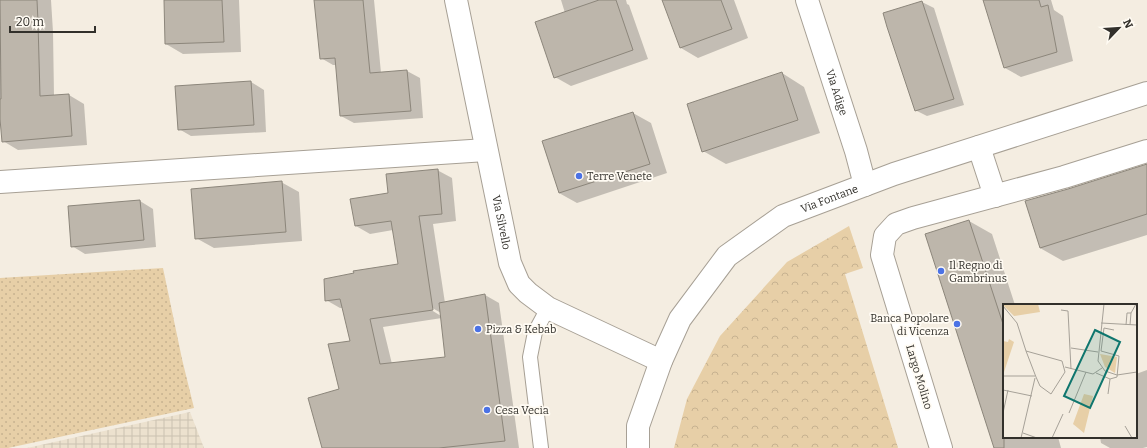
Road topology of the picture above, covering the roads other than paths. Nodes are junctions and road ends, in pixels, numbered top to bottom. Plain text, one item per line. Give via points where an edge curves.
1 (456, 0) edge
2 (807, 0) edge
3 (1147, 93) edge
4 (979, 147) junction
5 (486, 150) junction
6 (1147, 151) edge
7 (0, 182) edge
8 (865, 185) junction
9 (995, 196) junction
10 (548, 308) junction
11 (661, 361) junction
12 (541, 448) edge
13 (638, 448) edge
14 (941, 448) edge

1 - 5 street, Via Silvello
2 - 8 street, Via Adige
3 - 4 street, Via Fontane
4 - 8 street, Via Fontane
4 - 9 street
5 - 7 street
5 - 10 street, Via Silvello via 510,263 519,284
6 - 9 street, Largo Molino
8 - 11 street, Via Fontane via 783,216 727,256 680,319
9 - 14 street, Largo Molino via 896,224 885,236 882,255
10 - 11 street, Via Silvello
10 - 12 lane via 535,332 530,357
11 - 13 street, Via Fontane via 638,426

